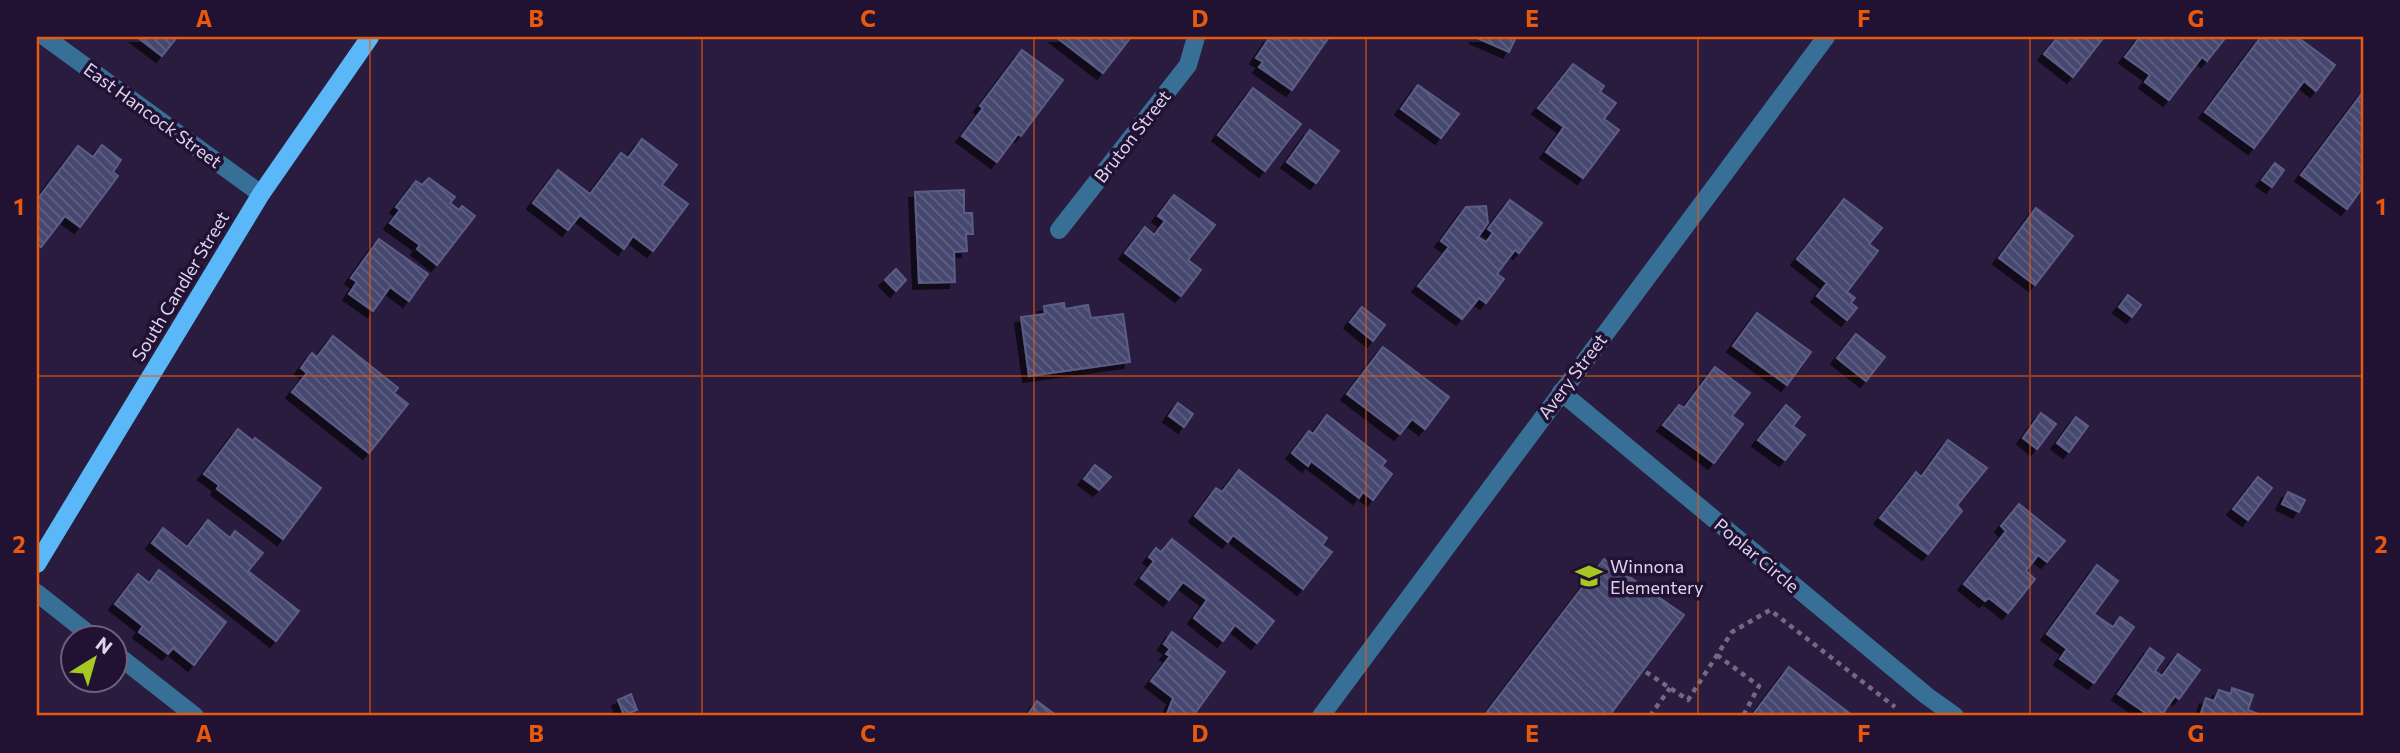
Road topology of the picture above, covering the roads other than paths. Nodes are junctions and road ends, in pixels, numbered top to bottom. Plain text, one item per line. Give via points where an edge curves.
1 (45, 37) edge
2 (370, 37) edge
3 (1196, 37) edge
4 (1826, 37) edge
5 (261, 194) junction
6 (1059, 230) dead end
7 (1560, 392) junction
8 (37, 564) edge
9 (37, 593) edge
10 (76, 624) edge
11 (130, 665) edge
12 (195, 716) edge
13 (1321, 716) edge
14 (1955, 716) edge

1 - 5 street, East Hancock Street
2 - 5 main road, South Candler Street
3 - 6 street, Bruton Street via 1188,65
4 - 7 street, Avery Street
5 - 8 main road, South Candler Street
7 - 13 street, Avery Street
7 - 14 street, Poplar Circle
9 - 10 street
11 - 12 street

